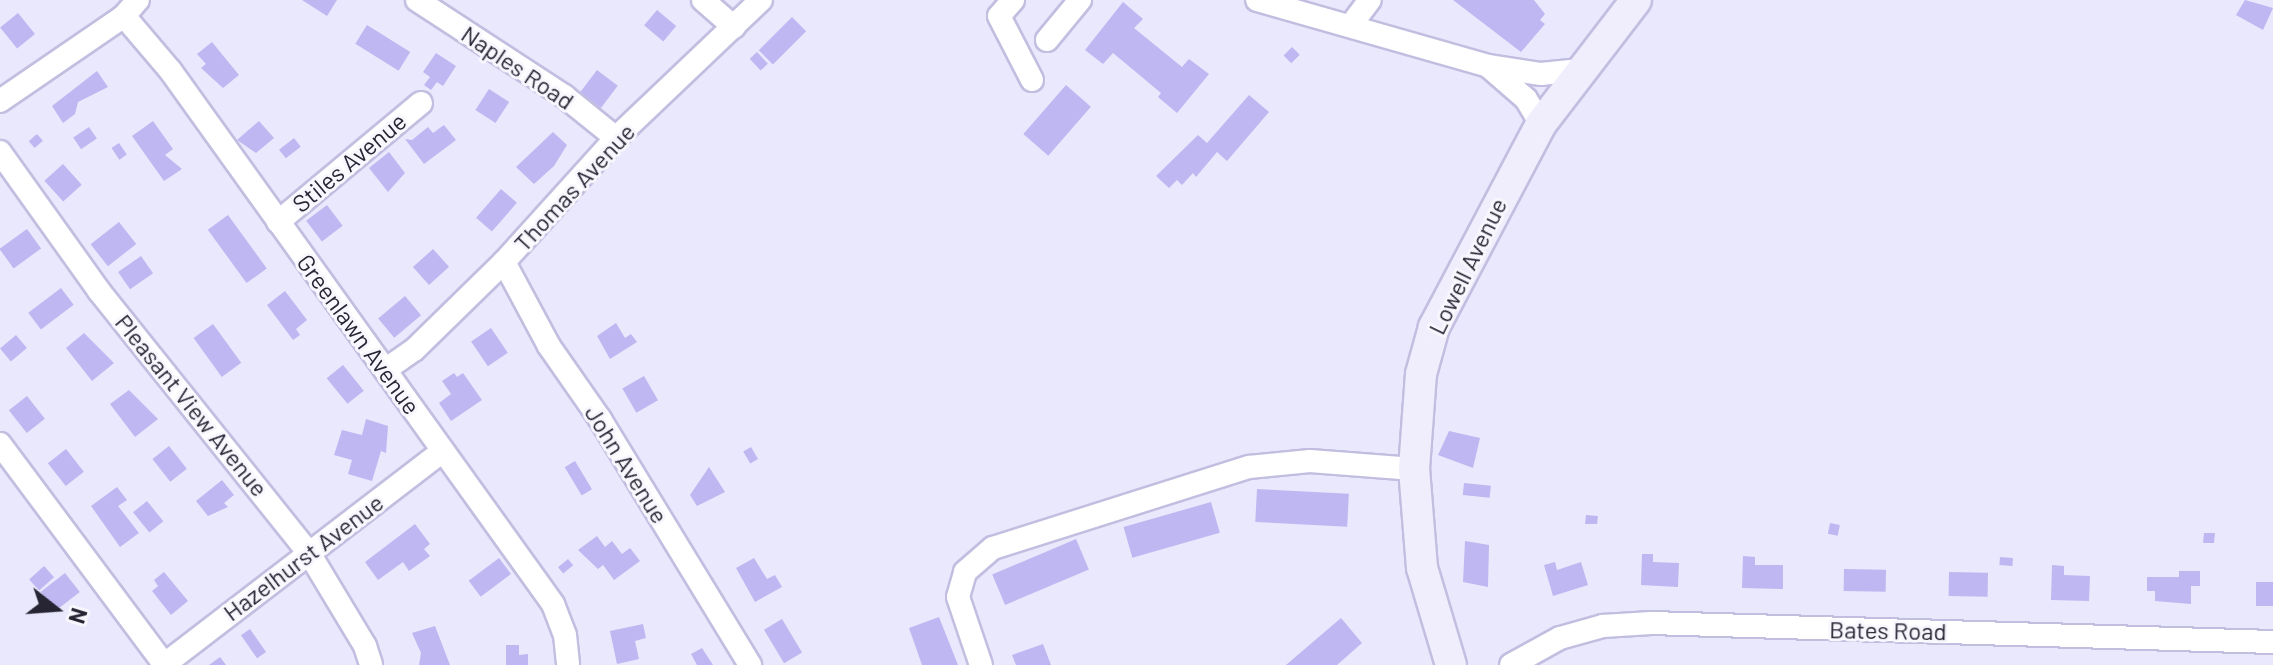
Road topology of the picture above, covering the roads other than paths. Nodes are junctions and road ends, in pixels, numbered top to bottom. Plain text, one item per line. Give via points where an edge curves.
1 (417, 0) edge
2 (703, 0) edge
3 (761, 0) edge
4 (1013, 0) edge
5 (1080, 0) edge
6 (1257, 0) edge
7 (1370, 0) edge
8 (1636, 0) edge
9 (1292, 4) edge
10 (131, 8) edge
11 (1351, 25) junction
12 (734, 27) junction
13 (1047, 40) dead end
14 (1488, 66) junction
15 (1578, 70) junction
16 (1032, 80) dead end
17 (0, 101) edge
18 (421, 103) dead end
19 (1541, 124) junction
20 (616, 138) junction
21 (0, 152) edge
22 (278, 222) junction
23 (504, 262) junction
24 (385, 370) junction
25 (0, 444) edge
26 (443, 451) junction
27 (1414, 469) junction
28 (309, 553) junction
29 (2273, 642) edge
30 (165, 664) edge
31 (371, 665) edge
32 (568, 665) edge
33 (750, 665) edge
34 (981, 665) edge
35 (1451, 665) edge
36 (1511, 665) edge

1 - 20 street, Naples Road via 564,96
2 - 12 street
3 - 12 street, Thomas Avenue
4 - 16 street via 999,16
5 - 13 street
6 - 9 street
7 - 11 street
8 - 15 main road, Lowell Avenue
9 - 11 street
10 - 17 street
10 - 22 street, Greenlawn Avenue
11 - 14 street
12 - 20 street, Thomas Avenue
14 - 15 street via 1541,74
14 - 19 street via 1526,99
15 - 19 main road, Lowell Avenue
18 - 22 street, Stiles Avenue
19 - 27 main road, Lowell Avenue via 1434,327 1421,374
20 - 23 street, Thomas Avenue
21 - 28 street, Pleasant View Avenue via 99,291
22 - 24 street, Greenlawn Avenue
23 - 24 street, Thomas Avenue via 414,350
23 - 33 street, John Avenue via 549,346 600,419
24 - 26 street, Greenlawn Avenue
25 - 30 street
26 - 28 street, Hazelhurst Avenue
26 - 32 street, Greenlawn Avenue via 553,604 565,635
27 - 34 street via 1310,461 1249,467 993,548 965,572 958,597
27 - 35 main road, Lowell Avenue via 1422,568
28 - 30 street, Hazelhurst Avenue
28 - 31 street, Pleasant View Avenue
29 - 36 street, Bates Road via 1651,623 1603,626 1560,638

